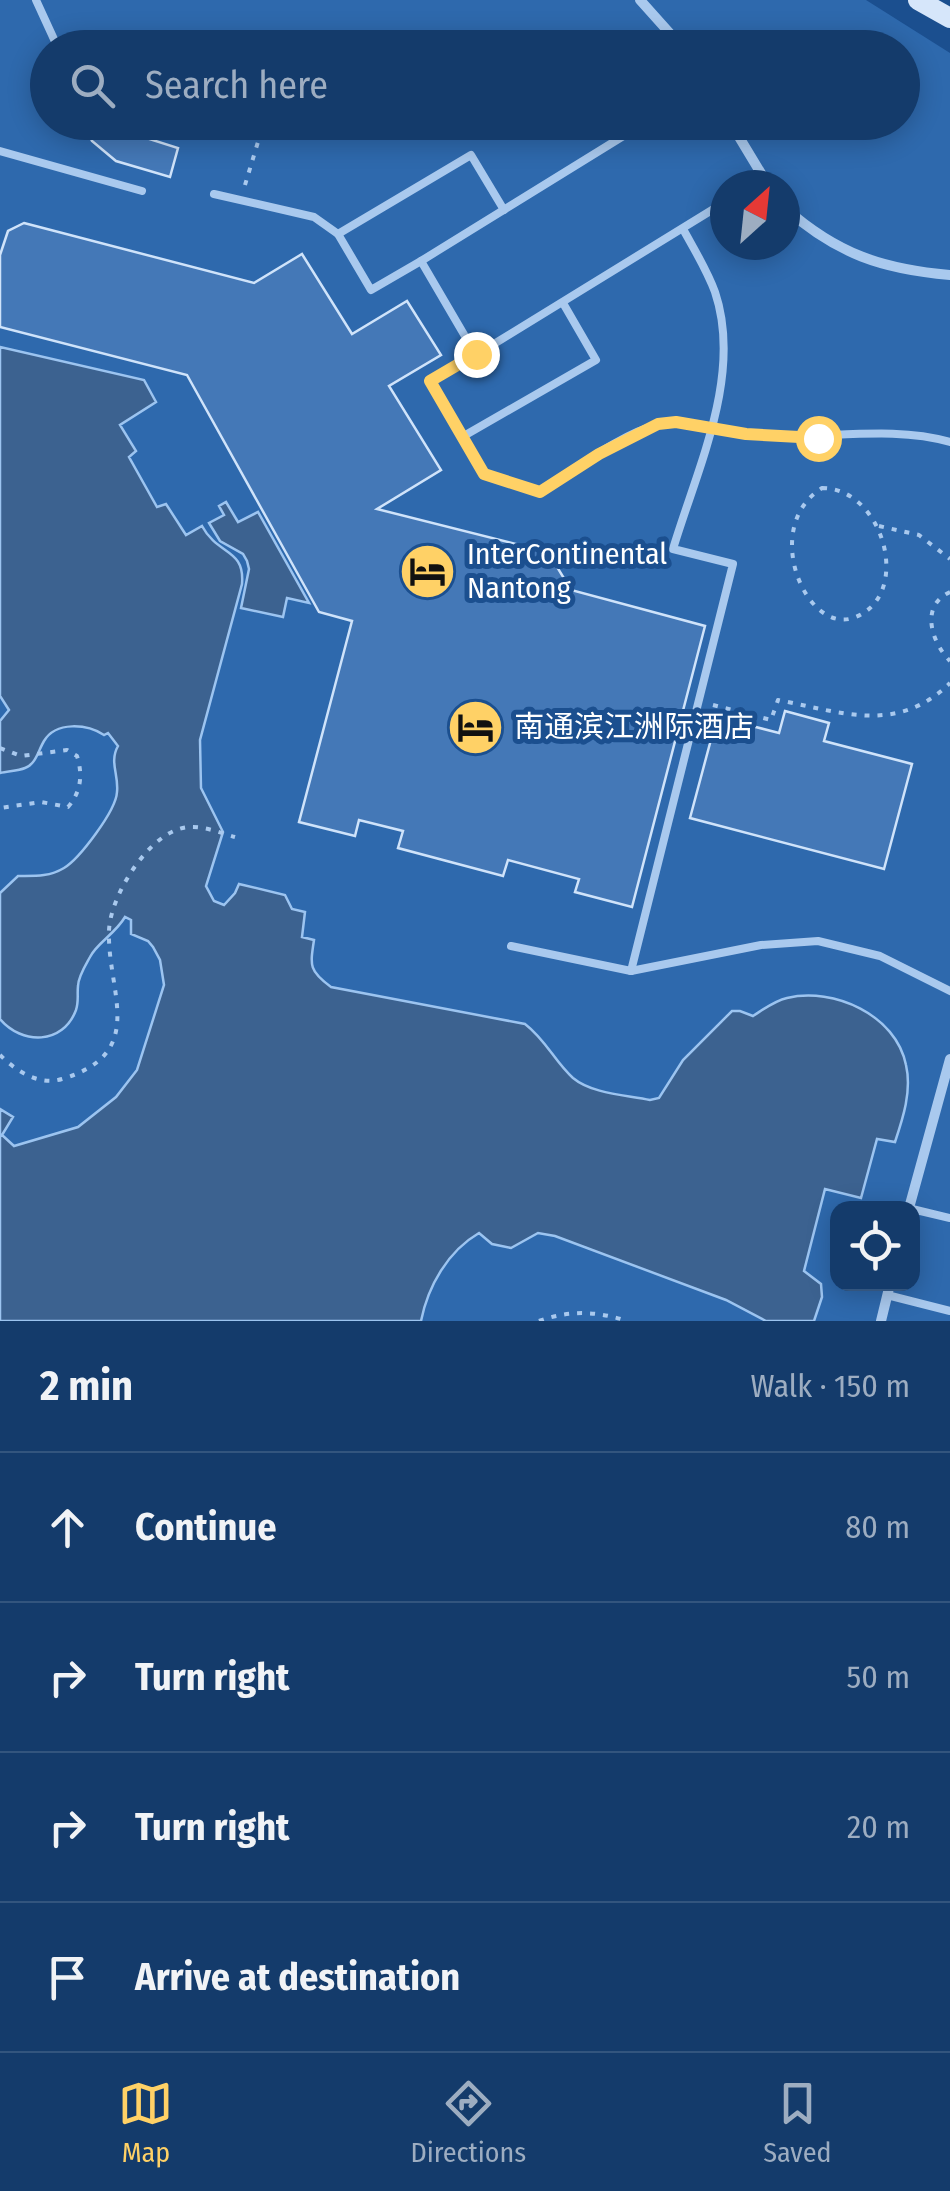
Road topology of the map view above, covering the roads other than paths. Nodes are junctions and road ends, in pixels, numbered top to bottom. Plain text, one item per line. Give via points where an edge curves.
1 (36, 0) edge
2 (640, 0) edge
3 (918, 0) edge
4 (950, 18) edge
5 (50, 30) edge
6 (668, 30) edge
7 (617, 140) edge
8 (741, 140) edge
9 (0, 151) edge
10 (759, 170) edge
11 (142, 191) dead end
12 (214, 194) dead end
13 (504, 210) junction
14 (710, 212) edge
15 (800, 220) edge
16 (683, 229) junction
17 (338, 234) junction
18 (421, 261) junction
19 (950, 275) edge
20 (562, 303) junction
21 (476, 354) junction
22 (710, 428) junction
23 (462, 436) junction
24 (950, 442) edge
25 (511, 946) dead end
26 (632, 971) junction
27 (950, 992) edge
28 (950, 1059) edge
29 (912, 1201) edge
30 (920, 1210) edge
31 (950, 1218) edge
32 (888, 1291) edge
33 (895, 1291) edge
34 (950, 1311) edge
35 (881, 1321) edge

1 - 5 lane
2 - 6 street
3 - 4 main road
7 - 13 lane
8 - 10 street
9 - 11 lane
12 - 17 lane via 314,217
13 - 17 lane via 472,155
13 - 18 lane
14 - 16 lane
15 - 19 street via 852,254 907,271
16 - 20 lane
16 - 22 lane via 721,313 722,378
17 - 18 lane via 371,290
18 - 21 lane
20 - 21 lane
20 - 23 lane via 596,360
21 - 23 lane via 430,381
22 - 23 lane via 658,424 540,492 484,474
22 - 24 lane via 794,438 886,435
22 - 26 lane via 672,549 733,564
25 - 26 lane
26 - 27 lane via 761,944 818,941 880,956
28 - 29 street
30 - 31 lane
32 - 35 street
33 - 34 lane

